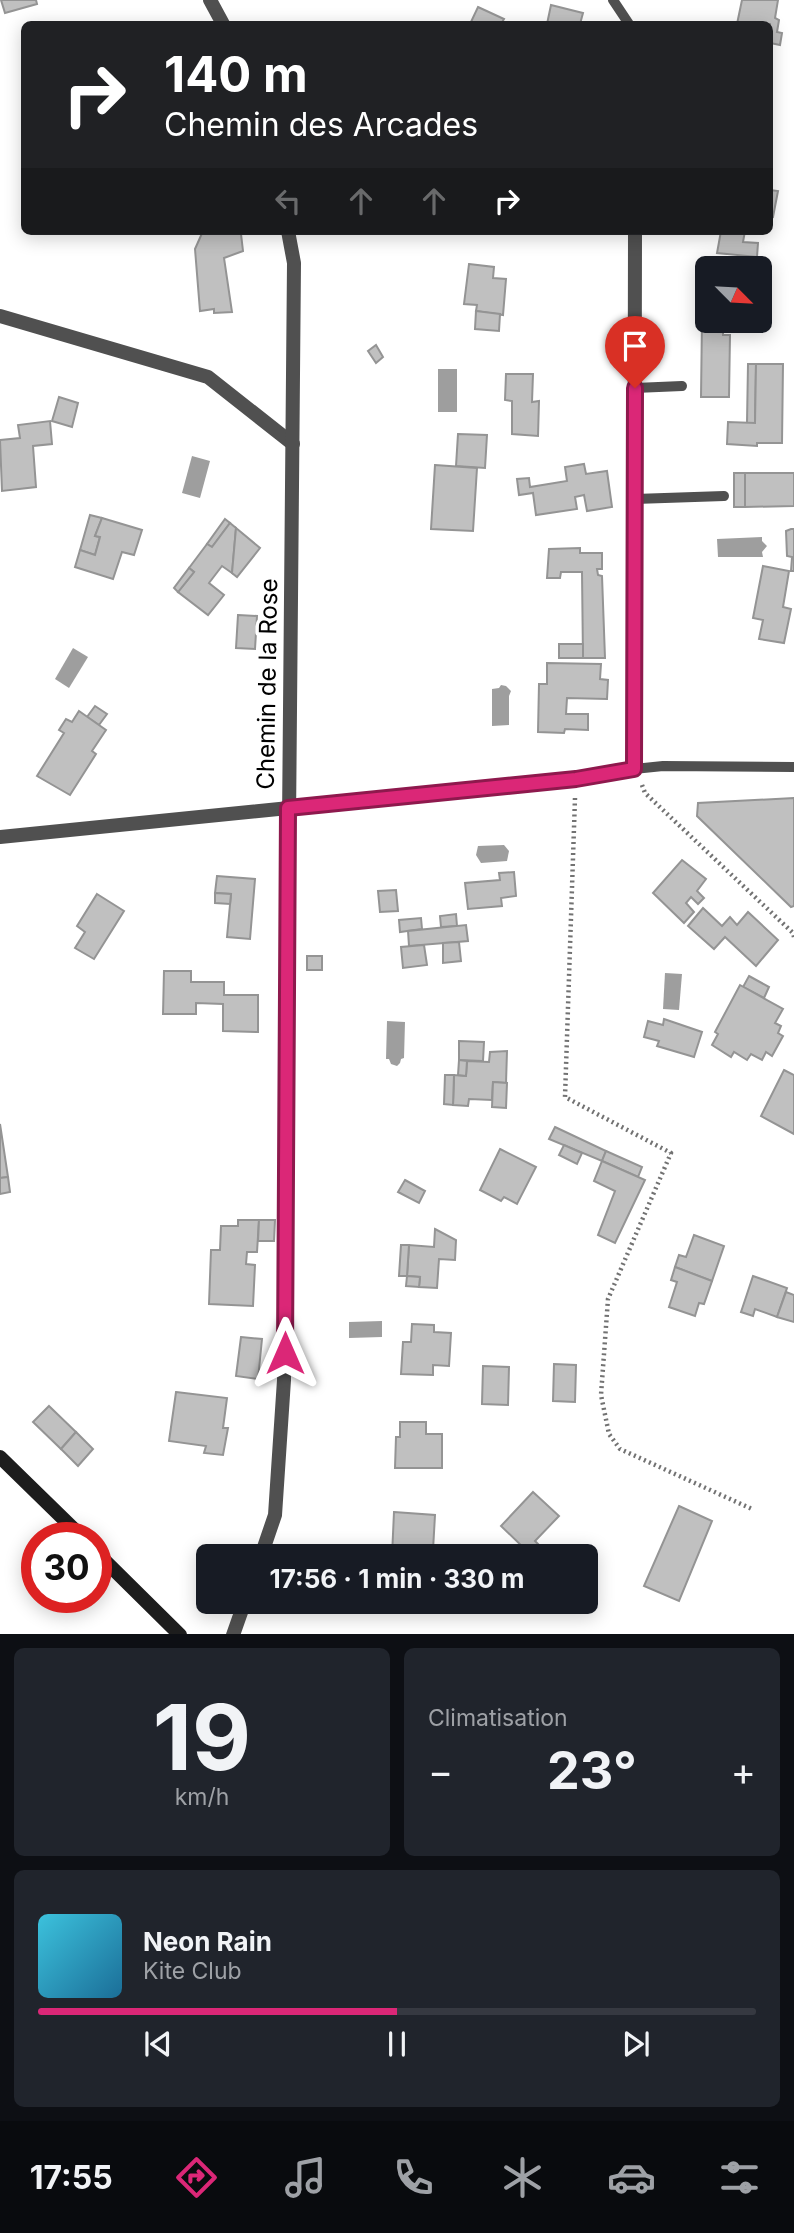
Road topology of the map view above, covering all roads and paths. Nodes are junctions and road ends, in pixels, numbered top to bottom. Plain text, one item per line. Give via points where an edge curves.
1 (210, 0) edge
2 (613, 0) edge
3 (221, 21) edge
4 (627, 21) edge
5 (289, 235) edge
6 (635, 235) edge
7 (0, 316) edge
8 (682, 386) dead end
9 (635, 388) junction
10 (293, 444) junction
11 (724, 496) dead end
12 (635, 499) junction
13 (794, 767) edge
14 (634, 769) junction
15 (576, 779) junction
16 (288, 808) junction
17 (0, 837) edge
18 (794, 937) edge
19 (0, 1457) edge
20 (752, 1509) dead end
21 (67, 1522) edge
22 (265, 1544) edge
23 (112, 1568) edge
24 (240, 1614) edge
25 (180, 1634) edge
26 (233, 1634) edge

1 - 3 street
2 - 4 lane
5 - 10 street, Chemin de la Rose via 294,263
6 - 9 street
7 - 10 street via 208,377
8 - 9 lane
9 - 12 street
10 - 16 street, Chemin de la Rose
11 - 12 lane
12 - 14 street
13 - 14 lane
14 - 15 street
14 - 18 path via 645,793
15 - 16 street
15 - 20 path via 565,1097 671,1153 608,1298 601,1395 609,1434 620,1449
16 - 17 street
16 - 22 street, Chemin de la Rose via 284,1380 275,1515
19 - 21 main road
23 - 25 main road
24 - 26 street

